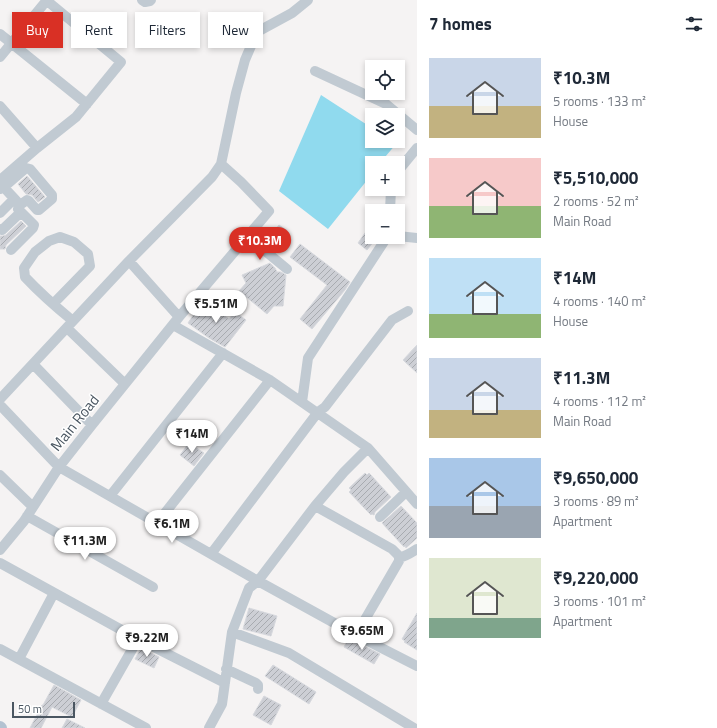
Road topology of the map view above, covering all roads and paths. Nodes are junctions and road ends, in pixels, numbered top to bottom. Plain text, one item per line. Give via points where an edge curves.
1 (47, 0) edge
2 (142, 0) edge
3 (151, 0) edge
4 (308, 0) edge
5 (0, 34) edge
6 (11, 44) junction
7 (0, 57) edge
8 (315, 71) dead end
9 (87, 104) junction
10 (0, 106) edge
11 (417, 130) edge
12 (37, 148) junction
13 (417, 148) edge
14 (405, 163) edge
15 (221, 164) junction
16 (1, 185) edge
17 (18, 205) junction
18 (0, 213) edge
19 (0, 229) edge
20 (247, 236) junction
21 (405, 237) edge
22 (417, 238) edge
23 (382, 244) edge
24 (11, 250) dead end
25 (129, 261) junction
26 (287, 269) dead end
27 (52, 304) junction
28 (408, 311) dead end
29 (176, 321) junction
30 (70, 325) junction
31 (223, 353) junction
32 (33, 364) junction
33 (270, 380) junction
34 (126, 384) junction
35 (0, 399) edge
36 (302, 402) junction
37 (0, 405) edge
38 (318, 412) junction
39 (92, 425) junction
40 (368, 448) junction
41 (59, 467) junction
42 (0, 475) edge
43 (406, 492) junction
44 (110, 496) junction
45 (417, 504) edge
46 (315, 506) junction
47 (33, 507) junction
48 (27, 516) junction
49 (380, 517) dead end
50 (157, 523) junction
51 (417, 549) edge
52 (0, 550) edge
53 (211, 554) junction
54 (399, 558) junction
55 (0, 563) edge
56 (258, 582) junction
57 (153, 587) dead end
58 (54, 593) junction
59 (232, 632) junction
60 (356, 635) junction
61 (138, 639) junction
62 (0, 649) edge
63 (19, 659) junction
64 (417, 666) edge
65 (226, 669) junction
66 (225, 683) junction
67 (258, 689) dead end
68 (102, 704) junction
69 (213, 727) edge
70 (146, 728) edge
71 (414, 728) edge

1 - 6 street
1 - 9 street via 121,62
2 - 3 street
4 - 15 street via 292,13 256,32 236,92
5 - 6 street
6 - 7 street
6 - 9 street
8 - 11 street via 386,104
9 - 12 street via 76,117
10 - 12 street
12 - 16 street
13 - 14 street
15 - 20 street, Main Road via 269,212
15 - 25 street via 212,177
16 - 17 street
16 - 17 street via 26,168 30,169 52,195 52,199 39,210 27,200
17 - 18 street
17 - 19 street via 2,230
17 - 24 street via 34,225
20 - 26 street
20 - 29 street, Main Road
21 - 22 street
23 - 36 street via 308,358
25 - 29 street
25 - 30 street
27 - 27 street via 25,277 24,268 35,252 60,236 74,242 88,254 90,266
27 - 30 street
28 - 38 street via 392,320 325,407
29 - 31 street
29 - 34 street, Main Road
30 - 32 street
30 - 34 street
31 - 33 street
31 - 44 street
32 - 35 street
32 - 39 street
33 - 36 street
33 - 50 street
34 - 39 street, Main Road
36 - 38 street
37 - 41 street
38 - 40 street
38 - 53 street
39 - 41 street, Main Road
40 - 43 street
40 - 46 street
41 - 44 street
41 - 47 street, Main Road
42 - 47 street
43 - 45 street
43 - 49 street
44 - 50 street
46 - 54 street via 392,549
46 - 56 street
47 - 48 street, Main Road
48 - 52 street, Main Road
48 - 57 street
50 - 53 street
51 - 54 street
53 - 56 street
54 - 60 street
55 - 58 street
56 - 59 street via 249,588
56 - 60 street
58 - 61 street
58 - 63 street
59 - 65 street
59 - 71 street via 289,653
60 - 64 street
61 - 66 street
61 - 68 street
62 - 63 street
63 - 68 street
65 - 66 street
65 - 67 street via 256,683
66 - 69 street via 222,704
68 - 70 street

